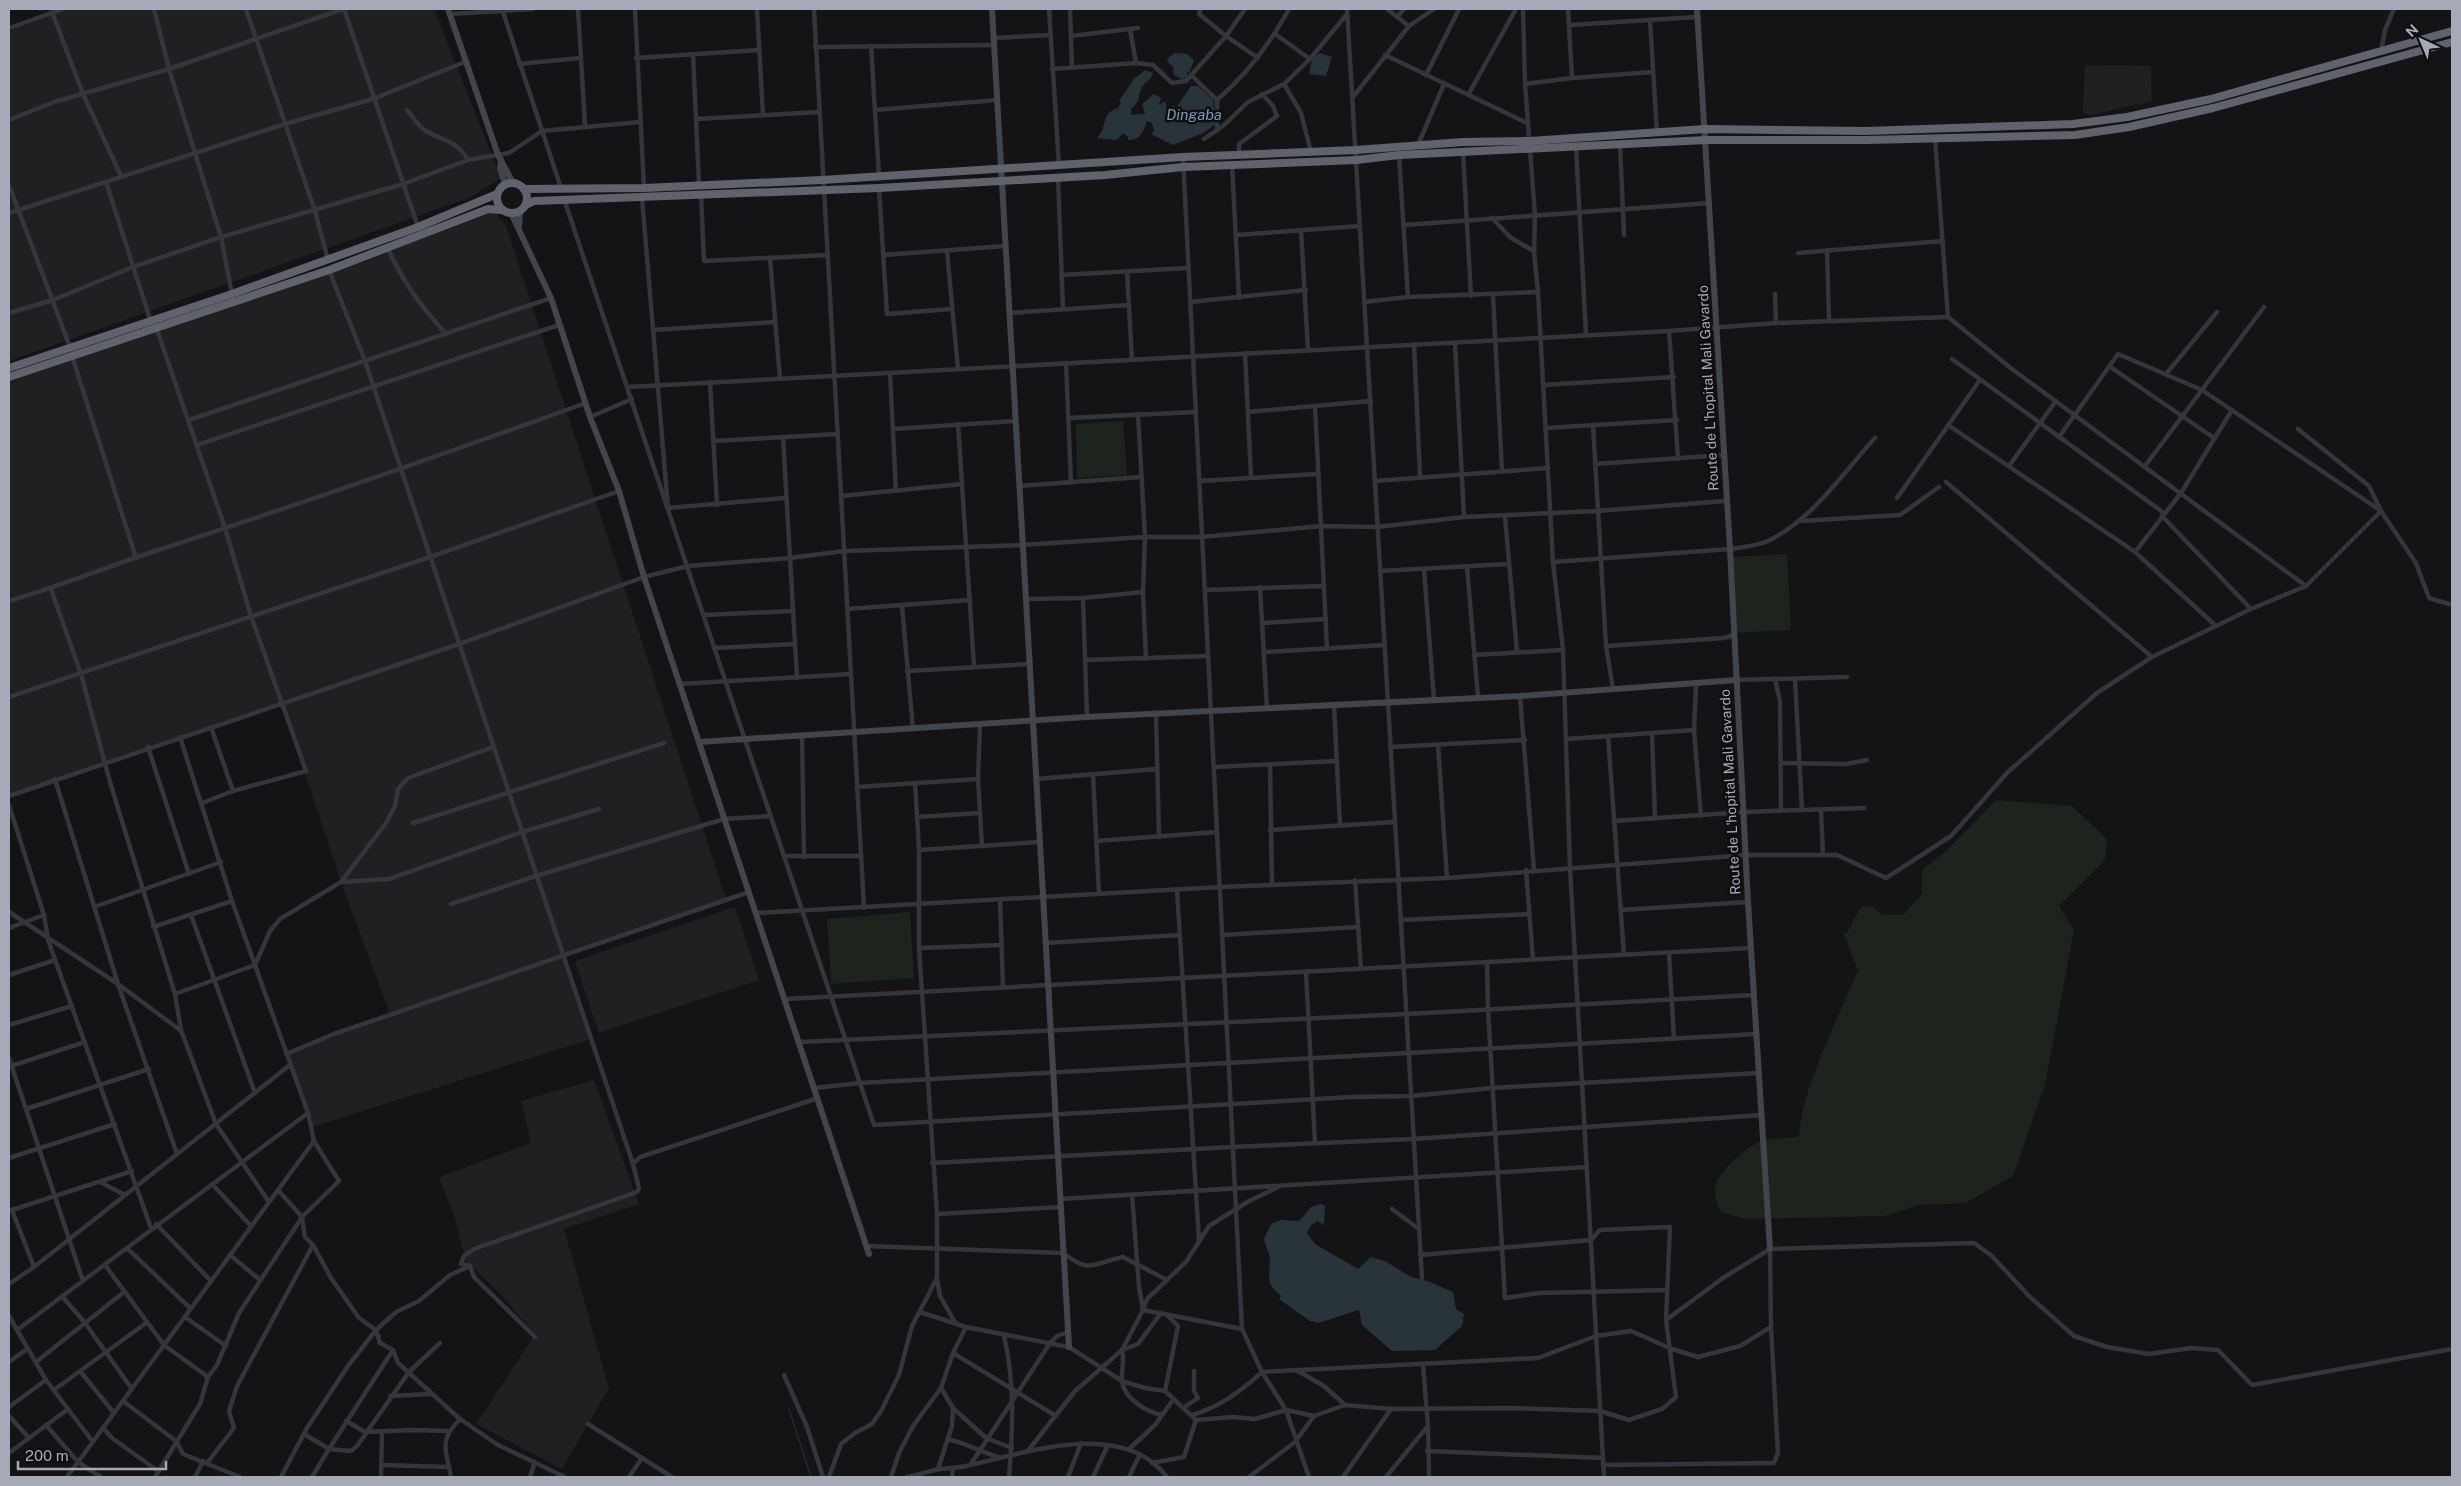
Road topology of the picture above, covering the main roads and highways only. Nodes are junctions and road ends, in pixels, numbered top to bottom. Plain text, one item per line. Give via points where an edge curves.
1 (2452, 31) edge
2 (2452, 42) edge
3 (2258, 86) junction
4 (2260, 95) junction
5 (524, 189) junction
6 (498, 194) junction
7 (523, 208) junction
8 (501, 210) junction
9 (153, 325) junction
10 (9, 368) edge
11 (9, 377) edge

1 - 3 highway
2 - 4 highway
3 - 4 highway
3 - 5 highway via 2127,117 2073,124 1865,131 1706,129 822,180 644,188
4 - 7 highway via 2130,127 2075,135 1620,144 1232,164 879,188 564,199 534,201
5 - 6 highway via 509,183
5 - 7 highway via 527,200
6 - 8 highway
6 - 9 highway
7 - 8 highway via 510,213
8 - 9 highway via 488,210 329,270
9 - 10 highway via 70,347
9 - 11 highway

